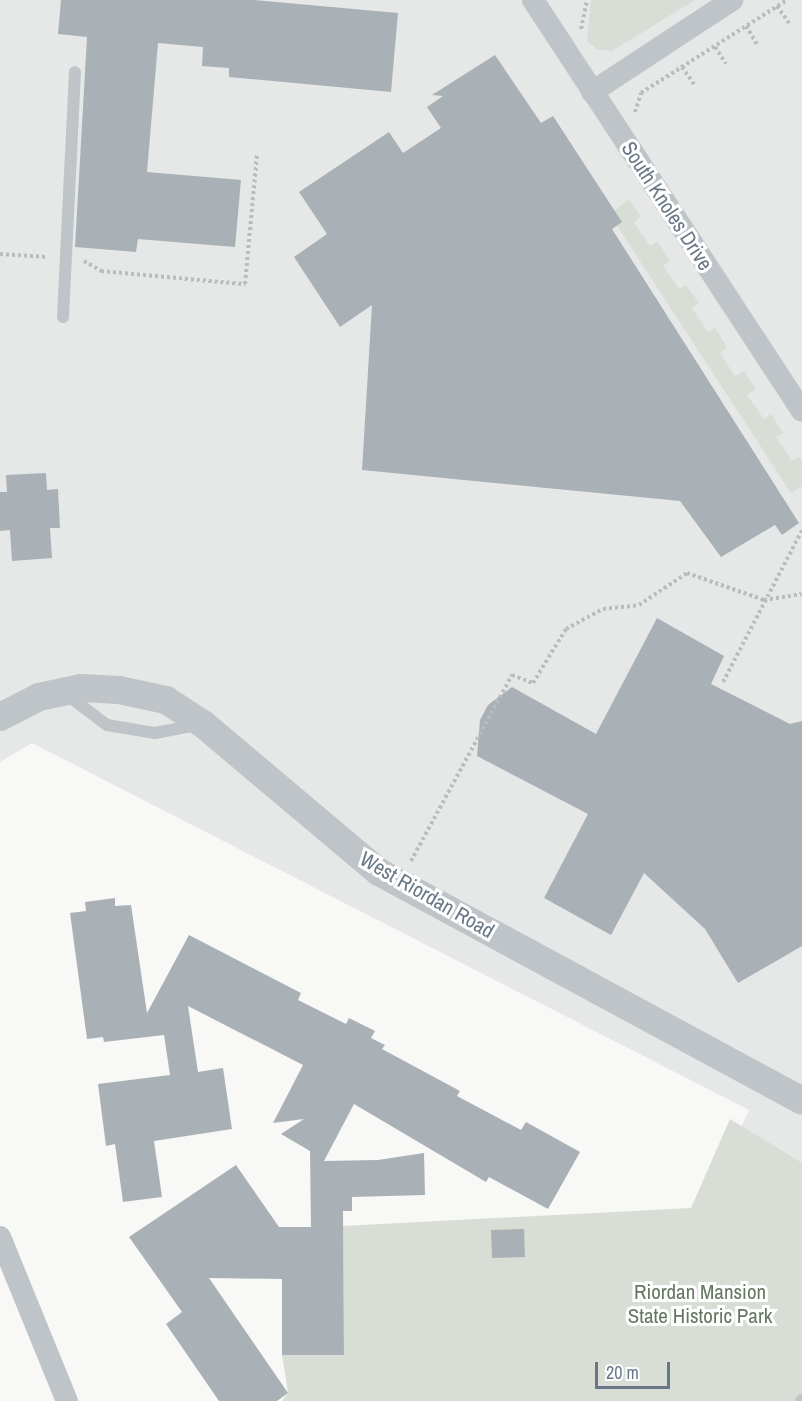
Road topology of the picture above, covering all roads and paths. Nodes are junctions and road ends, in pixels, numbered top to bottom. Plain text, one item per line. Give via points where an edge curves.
1 (533, 0) edge
2 (587, 0) edge
3 (732, 0) edge
4 (787, 0) edge
5 (777, 6) junction
6 (789, 23) dead end
7 (746, 26) junction
8 (579, 34) dead end
9 (757, 44) dead end
10 (715, 46) junction
11 (726, 64) dead end
12 (682, 67) junction
13 (75, 72) dead end
14 (694, 84) dead end
15 (592, 92) junction
16 (635, 116) dead end
17 (257, 155) dead end
18 (0, 254) edge
19 (66, 258) junction
20 (63, 317) dead end
21 (800, 403) edge
22 (802, 530) edge
23 (802, 594) edge
24 (764, 600) junction
25 (723, 682) dead end
26 (62, 690) junction
27 (0, 717) edge
28 (203, 724) junction
29 (409, 864) dead end
30 (802, 1101) edge
31 (0, 1237) edge
32 (67, 1401) edge

1 - 15 street, South Knoles Drive
2 - 8 path
3 - 15 street
4 - 5 path
5 - 6 path
5 - 7 path
7 - 9 path
7 - 10 path
10 - 11 path
10 - 12 path
12 - 14 path
12 - 16 path via 641,93 635,104
13 - 19 lane via 67,171
15 - 21 street, South Knoles Drive
17 - 19 path via 245,284 101,271 88,262
18 - 19 path
19 - 20 lane
22 - 24 path
23 - 24 path
24 - 25 path
24 - 29 path via 687,573 639,605 603,609 566,629 533,683 512,675
26 - 27 street, West Riordan Road via 14,707
26 - 28 street, West Riordan Road via 100,688 152,696
26 - 28 lane via 107,725 155,733
28 - 30 street, West Riordan Road via 380,872
31 - 32 street

